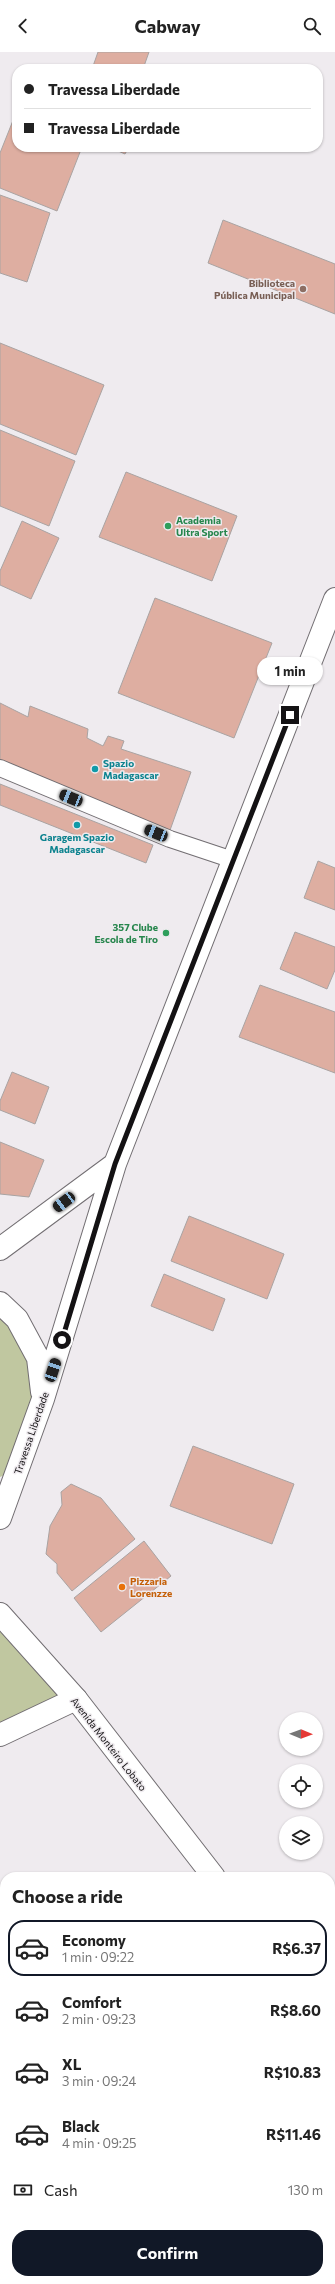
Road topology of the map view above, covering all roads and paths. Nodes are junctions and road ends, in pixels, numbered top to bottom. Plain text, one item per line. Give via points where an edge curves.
1 (335, 599) edge
2 (0, 768) edge
3 (234, 860) junction
4 (115, 1164) junction
5 (0, 1249) edge
6 (0, 1303) edge
7 (43, 1399) junction
8 (10, 1473) edge
9 (0, 1518) edge
10 (0, 1614) edge
11 (76, 1699) junction
12 (0, 1735) edge
13 (210, 1872) edge

1 - 3 street, Travessa Liberdade
2 - 3 lane via 170,839
3 - 4 street, Travessa Liberdade
4 - 5 street
4 - 7 street, Travessa Liberdade
6 - 7 street via 17,1319 38,1358
7 - 8 street, Travessa Liberdade
8 - 9 street, Travessa Liberdade
10 - 11 street, Avenida Monteiro Lobato
11 - 12 street
11 - 13 street, Avenida Monteiro Lobato

